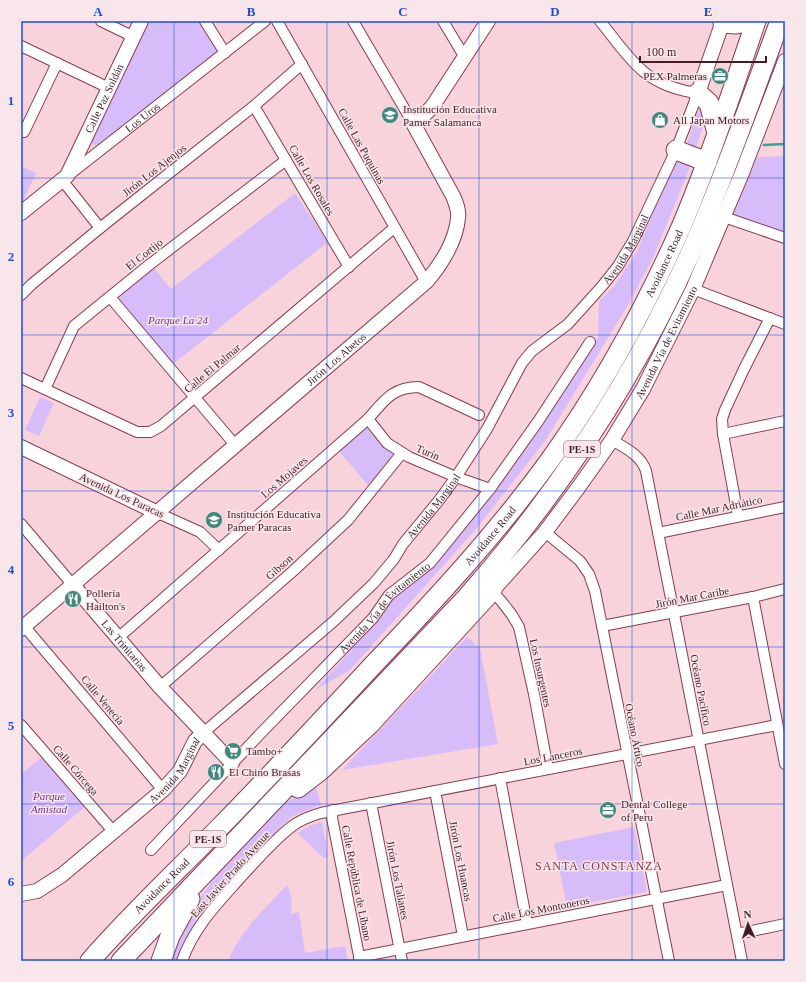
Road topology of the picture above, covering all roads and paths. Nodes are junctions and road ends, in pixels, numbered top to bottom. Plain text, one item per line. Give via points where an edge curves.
1 (101, 21) edge
2 (141, 21) edge
3 (205, 21) edge
4 (265, 21) edge
5 (277, 21) edge
6 (353, 21) edge
7 (443, 21) edge
8 (488, 21) edge
9 (600, 21) edge
10 (749, 21) edge
11 (756, 21) edge
12 (780, 21) edge
13 (721, 22) edge
14 (134, 37) junction
15 (21, 46) edge
16 (225, 53) junction
17 (464, 56) junction
18 (785, 61) edge
19 (57, 63) junction
20 (302, 64) junction
21 (109, 88) junction
22 (698, 93) junction
23 (254, 106) junction
24 (414, 125) junction
25 (24, 132) dead end
26 (717, 133) junction
27 (86, 138) junction
28 (676, 150) junction
29 (100, 151) junction
30 (286, 160) junction
31 (707, 162) junction
32 (65, 178) junction
33 (21, 214) edge
34 (724, 217) junction
35 (100, 228) junction
36 (394, 228) junction
37 (785, 238) edge
38 (349, 267) junction
39 (426, 282) junction
40 (693, 289) junction
41 (21, 295) edge
42 (110, 297) junction
43 (770, 318) junction
44 (785, 324) edge
45 (590, 342) dead end
46 (21, 378) edge
47 (45, 389) junction
48 (195, 397) junction
49 (479, 415) dead end
50 (368, 419) junction
51 (785, 421) edge
52 (723, 434) junction
53 (612, 440) junction
54 (236, 446) junction
55 (21, 447) edge
56 (402, 453) junction
57 (456, 477) junction
58 (490, 488) junction
59 (785, 507) edge
60 (158, 513) junction
61 (738, 516) junction
62 (21, 524) edge
63 (545, 532) junction
64 (658, 533) junction
65 (25, 535) edge
66 (219, 550) junction
67 (72, 584) junction
68 (785, 589) edge
69 (492, 591) junction
70 (753, 597) junction
71 (674, 612) junction
72 (602, 626) junction
73 (23, 627) edge
74 (118, 638) junction
75 (160, 687) junction
76 (21, 725) edge
77 (777, 725) junction
78 (203, 733) junction
79 (699, 740) junction
80 (627, 754) junction
81 (232, 764) junction
82 (785, 764) edge
83 (548, 769) junction
84 (500, 778) junction
85 (163, 790) junction
86 (435, 791) junction
87 (271, 803) junction
88 (371, 803) junction
89 (333, 810) junction
90 (113, 831) junction
91 (152, 850) dead end
92 (203, 874) junction
93 (727, 885) junction
94 (21, 894) edge
95 (656, 898) junction
96 (527, 924) junction
97 (785, 924) edge
98 (737, 934) junction
99 (463, 936) junction
100 (400, 948) junction
101 (91, 958) edge
102 (359, 959) edge
103 (122, 961) edge
104 (161, 961) edge
105 (182, 961) edge
106 (402, 961) edge
107 (669, 961) edge
108 (742, 961) edge

1 - 14 street
2 - 14 street, Calle Paz Soldán
3 - 16 street
4 - 16 street, Los Uros
5 - 20 street, Calle Las Puquinas
6 - 24 street, Jirón Los Abetos
7 - 17 street
8 - 17 street
9 - 22 street via 645,73 660,82
10 - 13 highway via 736,24
11 - 26 highway, Avoidance Road / PE-1S
12 - 87 highway, Avoidance Road / PE-1S via 727,165 686,262 646,344 582,450 538,511 485,576
13 - 22 street, Avenida Marginal
14 - 21 street, Calle Paz Soldán
15 - 19 street
16 - 29 street, Los Uros
17 - 24 street via 432,107
18 - 34 street, Avenida Vía de Evitamiento
19 - 21 street
19 - 25 street
20 - 23 street, Jirón Los Ajenjos
20 - 36 street, Calle Las Puquinas
21 - 27 street, Calle Paz Soldán
22 - 26 highway via 709,103
22 - 28 street, Avenida Marginal
23 - 30 street, Calle Los Rosales
23 - 35 street, Jirón Los Ajenjos
24 - 39 street, Jirón Los Abetos via 454,196 458,218 446,255
26 - 31 highway, Avoidance Road / PE-1S
27 - 29 street via 91,148
27 - 32 street, Calle Paz Soldán
28 - 31 highway
28 - 57 street, Avenida Marginal via 633,241 618,266 568,324 532,350
29 - 32 street, Los Uros
30 - 38 street, Calle Los Rosales
30 - 42 street, El Cortijo
31 - 101 highway, Avoidance Road / PE-1S via 669,253 621,348 567,435 521,498 436,599 233,814
32 - 33 street, Los Uros
32 - 35 street
34 - 37 street
34 - 40 street, Avenida Vía de Evitamiento
35 - 41 street, Jirón Los Ajenjos
36 - 38 street, Calle El Palmar
36 - 39 street, Calle Las Puquinas
38 - 48 street, Calle El Palmar
39 - 54 street, Jirón Los Abetos
40 - 43 street
40 - 53 street, Avenida Vía de Evitamiento via 643,389
42 - 47 street, El Cortijo via 74,326
42 - 48 street
43 - 44 street
43 - 52 street via 725,410 722,419
45 - 58 street, Avenida Vía de Evitamiento via 539,420
46 - 47 street, Calle El Palmar
47 - 48 street, Calle El Palmar via 137,432 150,432 161,426
48 - 54 street
49 - 50 street, Los Mojaves via 430,391 409,387 398,390 388,397
50 - 56 street, Turín via 387,443
50 - 66 street, Los Mojaves
51 - 52 street
52 - 61 street
53 - 63 street, Avenida Vía de Evitamiento
53 - 64 street, Océano Pacífico via 643,463
54 - 60 street, Jirón Los Abetos
55 - 60 street, Avenida Los Paracas
56 - 57 street, Turín
56 - 75 street, Gibson via 348,520
57 - 58 street, Turín
57 - 78 street, Avenida Marginal via 374,583 333,622
58 - 81 street, Avenida Vía de Evitamiento via 430,563 389,595 374,618
59 - 61 street, Calle Mar Adriático
60 - 66 street, Avenida Los Paracas via 200,532
60 - 67 street, Jirón Los Abetos
61 - 64 street, Calle Mar Adriático
62 - 65 street, Las Trinitarias
63 - 69 street, Avenida Vía de Evitamiento
63 - 72 street, Océano Ártico via 580,561 589,574
64 - 71 street, Océano Pacífico
65 - 67 street, Las Trinitarias
66 - 74 street, Los Mojaves
67 - 73 street, Jirón Los Abetos
67 - 74 street, Las Trinitarias
68 - 70 street, Jirón Mar Caribe
69 - 83 street, Los Insurgentes via 519,627
69 - 87 highway via 364,729 320,771
70 - 71 street, Jirón Mar Caribe
70 - 77 street
71 - 72 street, Jirón Mar Caribe
71 - 79 street, Océano Pacífico
72 - 80 street, Océano Ártico
73 - 85 street, Calle Venecia
74 - 75 street, Las Trinitarias
75 - 78 street, Las Trinitarias
76 - 90 street, Calle Córcega
77 - 79 street, Los Lanceros
77 - 82 street
78 - 81 street, Las Trinitarias
78 - 85 street, Avenida Marginal via 195,741 180,771
79 - 80 street, Los Lanceros
79 - 93 street, Océano Pacífico
80 - 83 street, Los Lanceros
80 - 95 street, Océano Ártico
81 - 91 street, Avenida Vía de Evitamiento
83 - 84 street, Los Lanceros
84 - 86 street, Los Lanceros
84 - 96 street
85 - 90 street, Avenida Marginal
86 - 88 street, Los Lanceros
86 - 99 street, Jirón Los Huancas
87 - 92 highway, Avoidance Road / PE-1S
88 - 89 street, Los Lanceros
88 - 100 street, Jirón Los Talianes
89 - 102 street, Calle República de Líbano via 332,818
89 - 105 street, East Javier Prado Avenue via 307,817 291,827 263,853 202,922 192,936
90 - 94 street, Avenida Marginal via 62,876 37,891
92 - 103 highway, Avoidance Road / PE-1S
92 - 104 highway via 178,920
93 - 95 street, Calle Los Montoneros
93 - 98 street, Océano Pacífico
95 - 96 street, Calle Los Montoneros
95 - 107 street, Océano Ártico
96 - 99 street, Calle Los Montoneros
97 - 98 street
98 - 108 street, Océano Pacífico
99 - 100 street, Calle Los Montoneros
100 - 102 street, Calle Los Montoneros
100 - 106 street, Jirón Los Talianes

